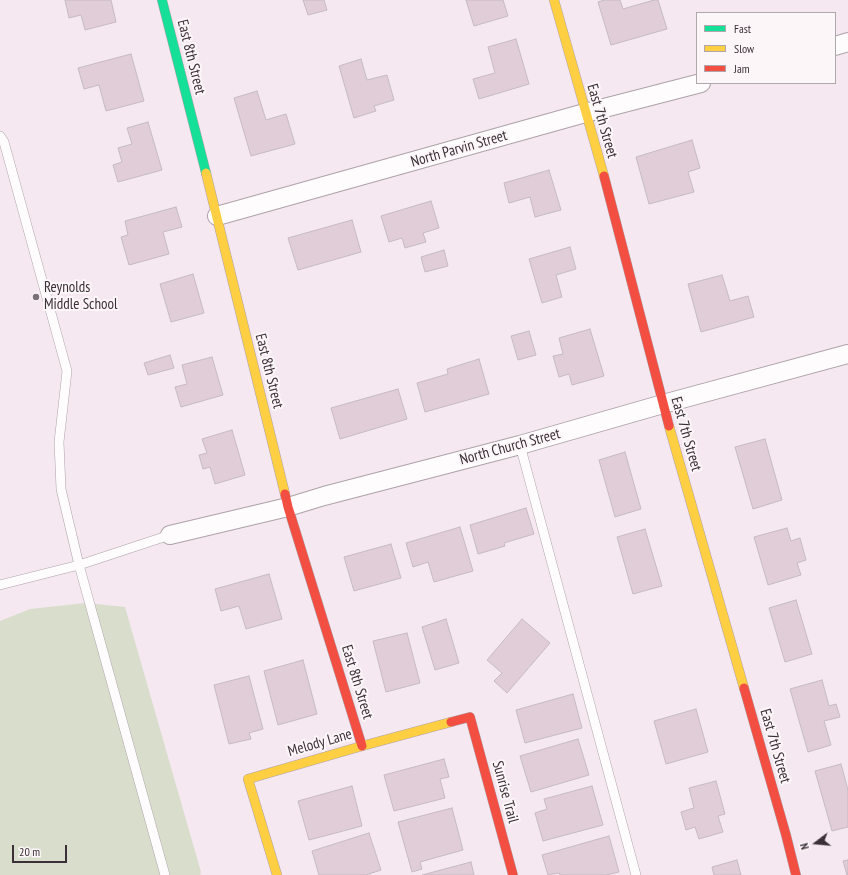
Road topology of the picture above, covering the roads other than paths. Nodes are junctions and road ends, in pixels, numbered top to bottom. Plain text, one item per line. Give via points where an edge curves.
1 (162, 0) edge
2 (554, 0) edge
3 (848, 42) edge
4 (836, 46) edge
5 (697, 84) edge
6 (586, 113) junction
7 (0, 136) edge
8 (217, 216) junction
9 (848, 354) edge
10 (663, 404) junction
11 (520, 445) junction
12 (288, 507) junction
13 (170, 536) joint
14 (79, 565) junction
15 (0, 585) edge
16 (470, 717) joint
17 (362, 746) junction
18 (165, 875) edge
19 (276, 875) edge
20 (514, 875) edge
21 (636, 875) edge
22 (796, 875) edge

1 - 8 street, East 8th Street
2 - 6 street, East 7th Street
3 - 4 street
5 - 6 street, North Parvin Street
6 - 8 street, North Parvin Street
6 - 10 street, East 7th Street
7 - 14 lane via 4,142 67,371 59,442 61,489
8 - 12 street, East 8th Street
9 - 10 street, North Church Street
10 - 11 street, North Church Street
10 - 22 street, East 7th Street
11 - 12 street, North Church Street
11 - 21 lane
12 - 13 street, North Church Street
12 - 17 street, East 8th Street
13 - 14 lane
14 - 15 lane
14 - 18 lane
16 - 17 street, Melody Lane
16 - 20 street, Sunrise Trail
17 - 19 street, Melody Lane via 248,779

